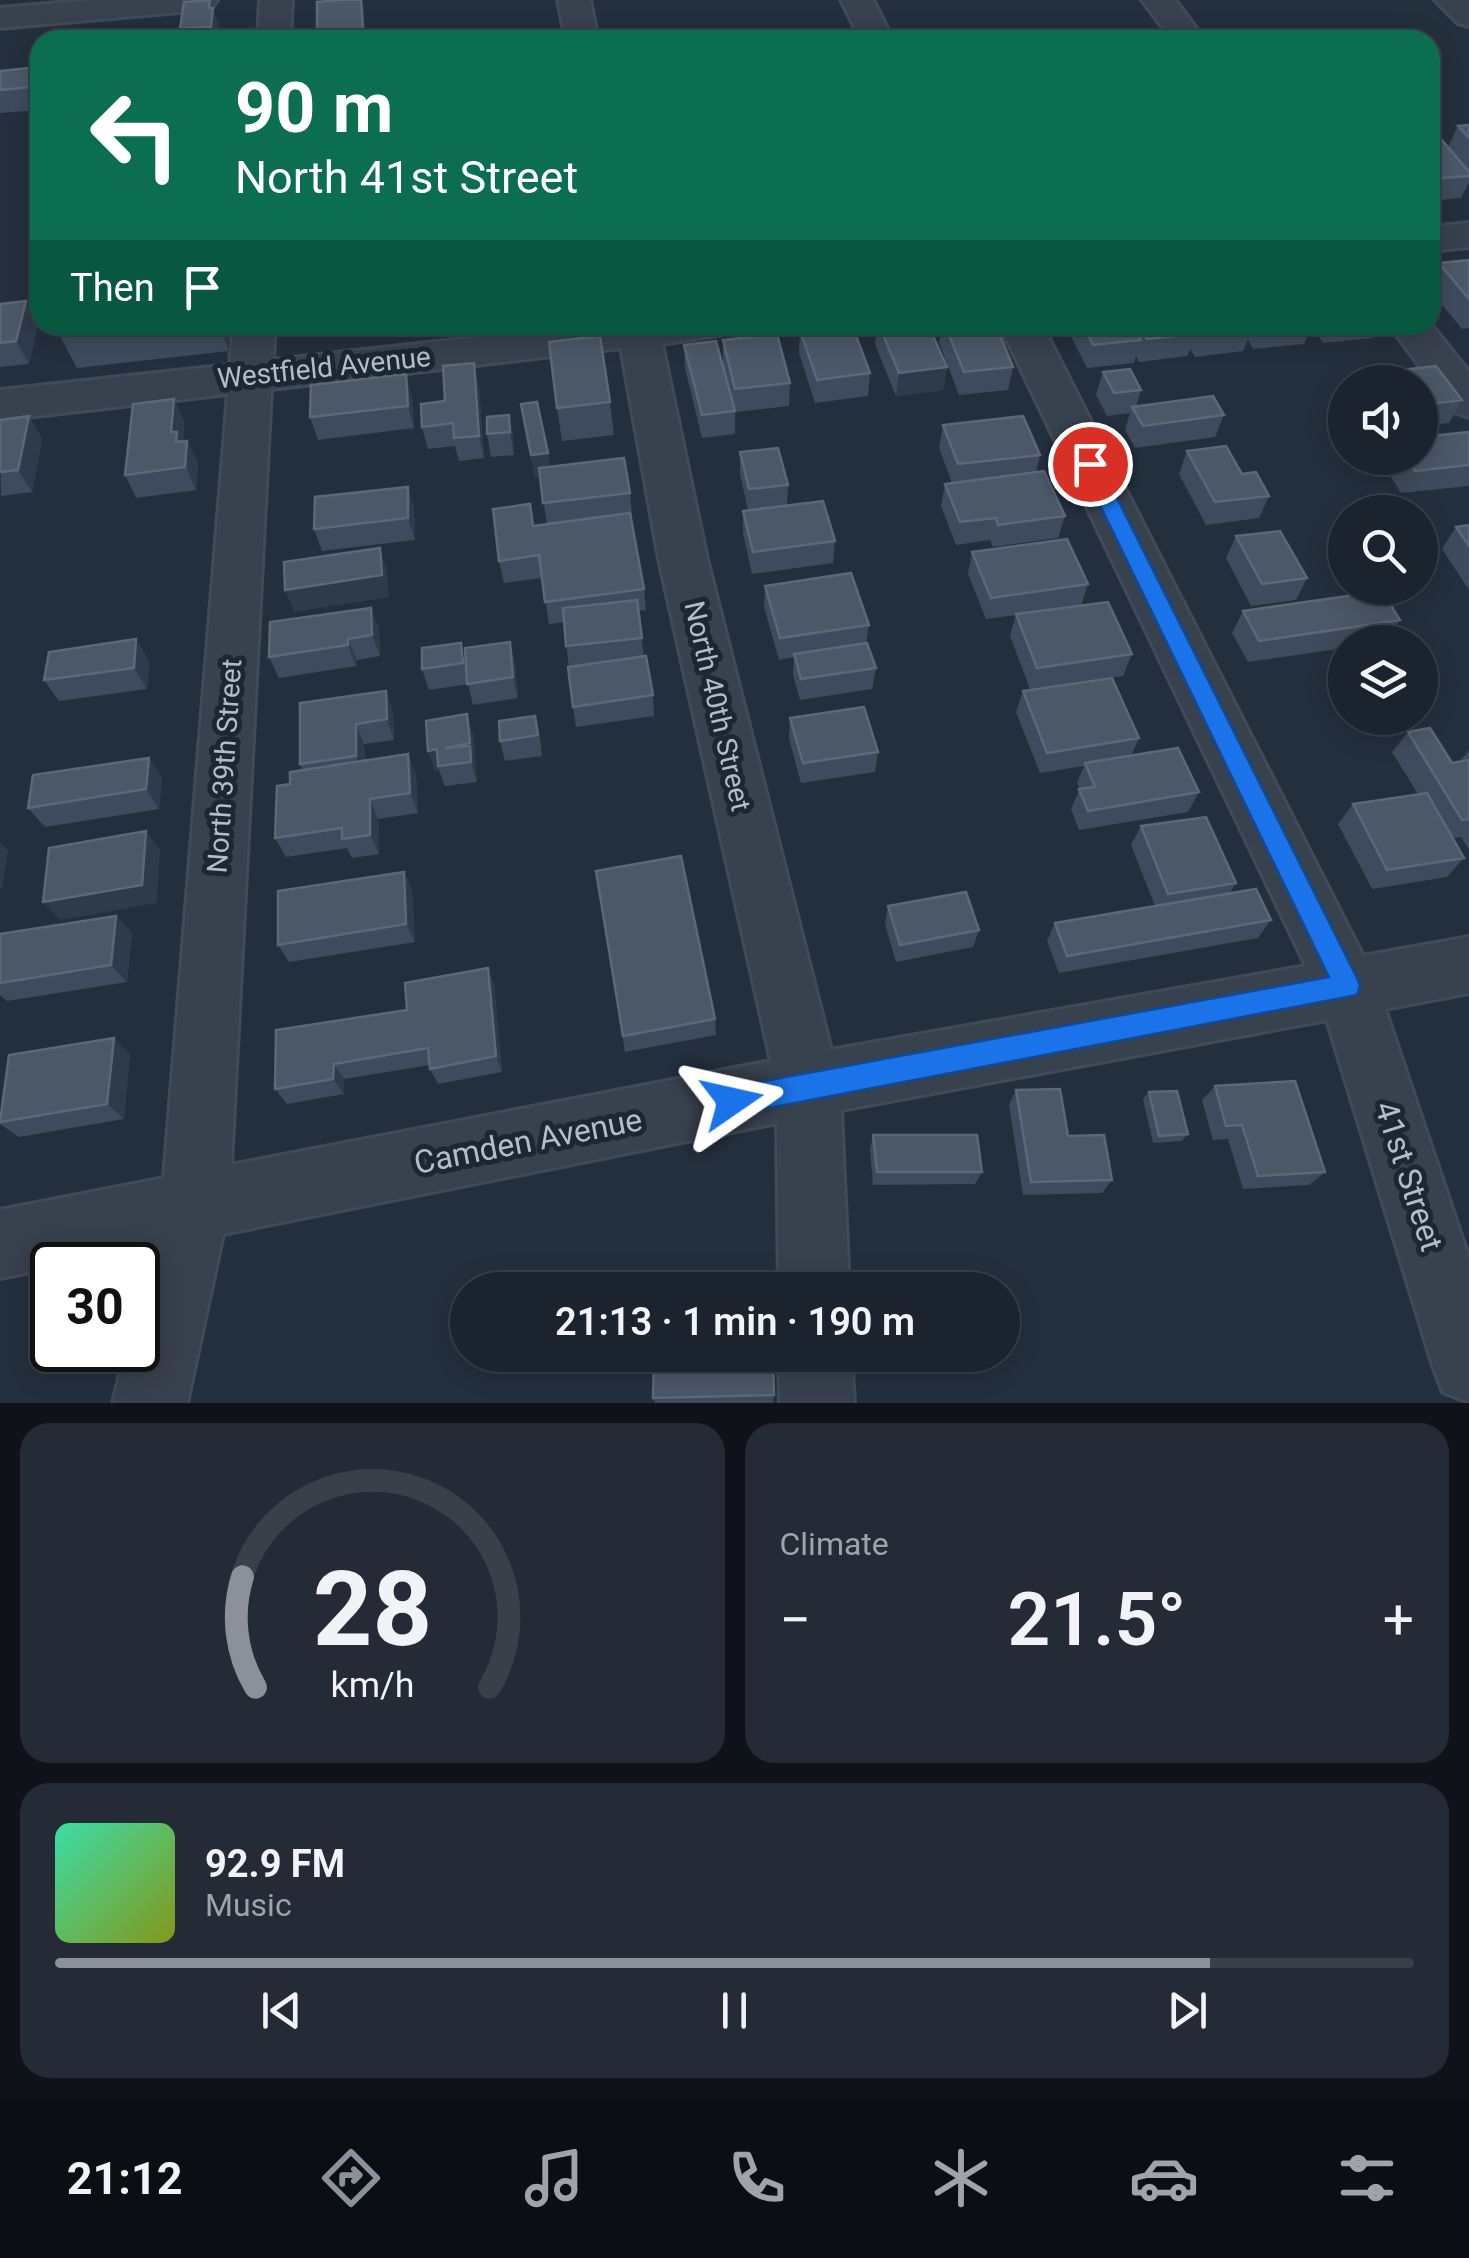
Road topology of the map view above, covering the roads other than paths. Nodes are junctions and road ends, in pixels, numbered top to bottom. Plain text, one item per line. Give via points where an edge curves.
1 (201, 0) edge
2 (276, 0) edge
3 (574, 0) edge
4 (857, 0) edge
5 (1158, 0) edge
6 (1452, 0) edge
7 (1469, 16) edge
8 (0, 18) edge
9 (274, 30) edge
10 (580, 30) edge
11 (872, 30) edge
12 (1181, 30) edge
13 (1469, 234) edge
14 (1440, 238) edge
15 (528, 335) edge
16 (639, 335) edge
17 (1026, 335) edge
18 (1418, 335) edge
19 (252, 350) edge
20 (1469, 402) edge
21 (0, 405) edge
22 (1469, 964) edge
23 (1347, 986) junction
24 (808, 1085) junction
25 (195, 1208) junction
26 (0, 1244) edge
27 (813, 1272) edge
28 (1469, 1366) edge
29 (816, 1372) edge
30 (150, 1403) edge
31 (817, 1403) edge

1 - 8 street
2 - 9 street
3 - 10 street
4 - 11 street
5 - 12 street
6 - 7 street
13 - 14 street
15 - 19 street, Westfield Avenue
16 - 24 street, North 40th Street via 684,559
17 - 23 street, 41st Street
18 - 20 street
19 - 21 street, Westfield Avenue
19 - 25 street, North 39th Street
22 - 23 street, Camden Avenue
23 - 24 street, Camden Avenue
23 - 28 street, 41st Street
24 - 25 street, Camden Avenue
24 - 27 street, North 40th Street
25 - 26 street, Camden Avenue
25 - 30 street, North 39th Street
29 - 31 street

